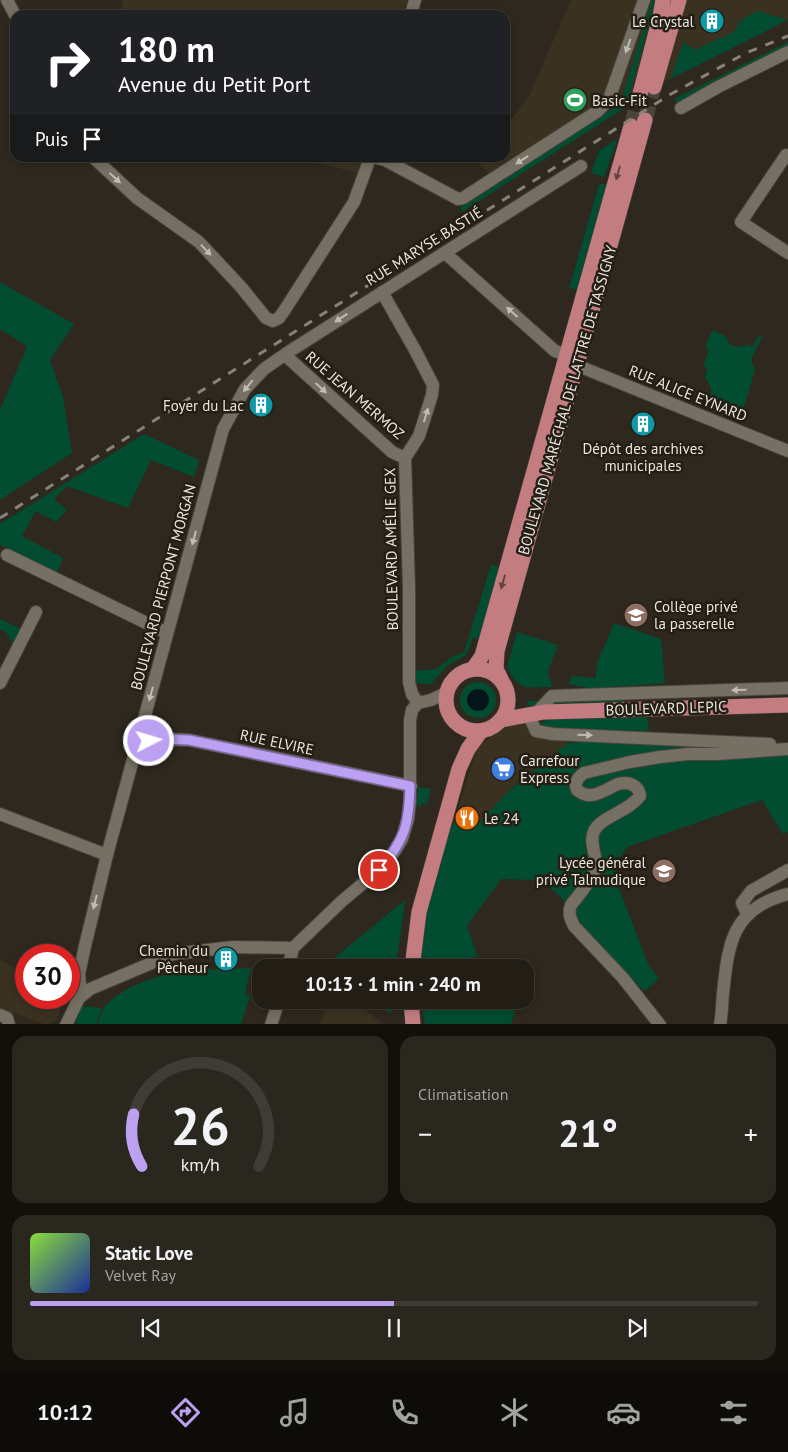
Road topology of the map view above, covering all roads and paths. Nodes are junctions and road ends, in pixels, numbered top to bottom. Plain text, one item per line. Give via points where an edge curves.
1 (644, 0) edge
2 (663, 0) edge
3 (679, 0) edge
4 (788, 52) edge
5 (654, 87) tunnel mouth
6 (639, 98) tunnel mouth
7 (681, 108) dead end
8 (638, 123) tunnel mouth
9 (786, 156) dead end
10 (98, 162) edge
11 (369, 162) edge
12 (389, 162) edge
13 (581, 166) dead end
14 (445, 253) junction
15 (788, 253) edge
16 (382, 292) junction
17 (285, 355) junction
18 (571, 360) junction
19 (788, 451) edge
20 (405, 458) junction
21 (7, 555) dead end
22 (36, 612) dead end
23 (167, 633) junction
24 (473, 669) junction
25 (501, 679) junction
26 (0, 683) edge
27 (788, 688) edge
28 (446, 699) junction
29 (424, 702) junction
30 (508, 702) junction
31 (788, 704) edge
32 (532, 714) junction
33 (501, 720) junction
34 (459, 726) junction
35 (481, 731) junction
36 (141, 733) junction
37 (788, 747) edge
38 (459, 769) junction
39 (410, 786) junction
40 (0, 814) edge
41 (107, 855) junction
42 (788, 870) edge
43 (788, 894) edge
44 (748, 915) junction
45 (293, 948) junction
46 (290, 959) edge
47 (413, 959) edge
48 (84, 994) junction
49 (276, 1009) edge
50 (412, 1009) edge
51 (0, 1016) edge
52 (69, 1023) edge
53 (9, 1024) edge
54 (271, 1024) edge
55 (413, 1024) edge
56 (660, 1024) edge
57 (720, 1024) edge

1 -> 12 street via 609,99 598,111 463,198 458,200
2 - 6 main road
3 - 5 main road
4 - 7 street
8 - 18 main road, BOULEVARD MARÉCHAL DE LATTRE DE TASSIGNY
9 - 15 street via 741,222
10 -> 11 street via 137,198 199,242 266,318 273,321 284,311 354,202
13 - 14 street, RUE MARYSE BASTIÉ
14 - 16 street, RUE MARYSE BASTIÉ
18 -> 14 street, RUE ALICE EYNARD via 555,350
16 -> 17 street, RUE MARYSE BASTIÉ
20 -> 16 street, BOULEVARD AMÉLIE GEX via 419,436 433,385
17 -> 20 street, RUE JEAN MERMOZ via 392,452
17 -> 23 street, BOULEVARD PIERPONT MORGAN via 264,369 245,389 223,429
18 - 19 street, RUE ALICE EYNARD
18 -> 24 main road, BOULEVARD MARÉCHAL DE LATTRE DE TASSIGNY via 482,656
18 - 25 main road, BOULEVARD MARÉCHAL DE LATTRE DE TASSIGNY via 497,651 496,668
20 - 29 street, BOULEVARD AMÉLIE GEX via 409,682 412,694
21 - 23 street
22 - 26 street
23 -> 36 street, BOULEVARD PIERPONT MORGAN
24 - 25 main road via 488,671
24 - 28 main road via 456,676
25 - 30 main road via 507,690
27 -> 32 street, BOULEVARD LEPIC via 552,696
28 - 29 street
28 - 34 main road via 453,720
29 - 39 street via 412,710 410,720
30 - 32 main road
30 - 33 main road
31 - 32 main road, BOULEVARD LEPIC
32 - 33 main road, BOULEVARD LEPIC
32 -> 37 street via 536,731 553,734
33 - 35 main road via 494,727
34 - 35 main road
34 - 38 main road
35 - 38 main road
36 - 39 street, RUE ELVIRE via 144,740 149,741 189,740
36 - 41 street, BOULEVARD PIERPONT MORGAN
37 - 56 street via 630,762 584,774 576,783 577,790 589,796 626,783 639,790 640,796 634,804 601,823 594,831 595,871 569,911 574,926 623,978
38 - 47 main road via 419,912
39 - 45 street via 408,819 394,852 379,870
40 - 41 street
41 -> 48 street, BOULEVARD PIERPONT MORGAN via 80,974
42 - 44 street via 751,891 742,903
43 - 44 street via 768,901
44 - 57 street via 736,930 728,951
45 - 46 street
45 - 48 street via 233,947 173,954
48 - 52 street
49 - 54 street
50 - 55 main road
51 - 53 street via 7,1018

